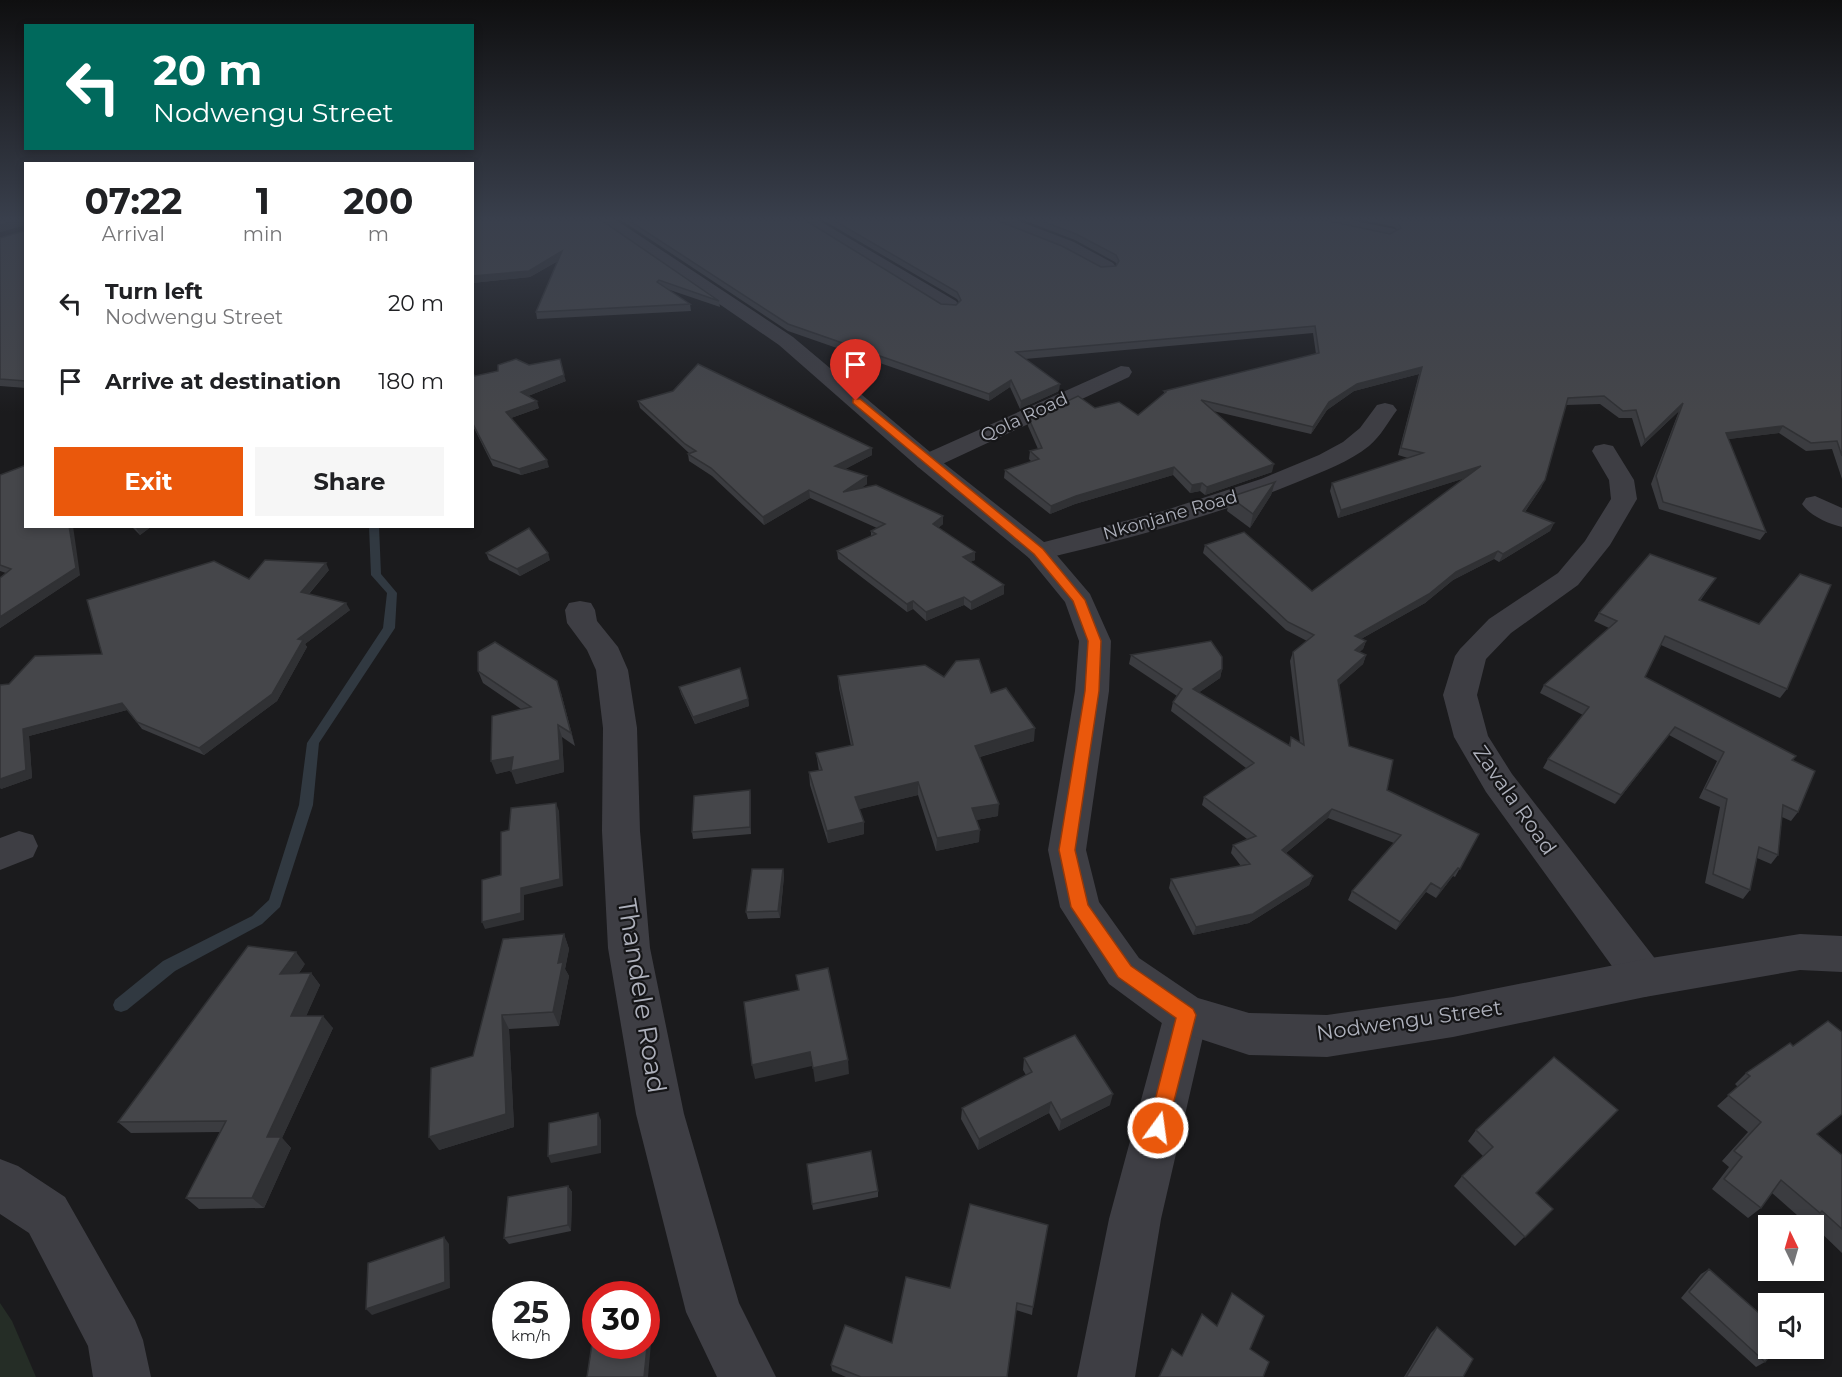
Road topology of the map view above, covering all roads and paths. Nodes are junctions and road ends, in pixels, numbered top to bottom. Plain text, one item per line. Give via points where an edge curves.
1 (701, 284) edge
2 (915, 284) edge
3 (949, 305) edge
4 (1121, 372) dead end
5 (1385, 410) dead end
6 (1604, 451) dead end
7 (927, 462) junction
8 (1815, 504) dead end
9 (1842, 519) edge
10 (1039, 552) junction
11 (580, 610) dead end
12 (1842, 954) edge
13 (1645, 978) junction
14 (1186, 1015) junction
15 (0, 1184) edge
16 (123, 1377) edge
17 (747, 1377) edge
18 (1106, 1377) edge

1 - 7 street, Nodwengu Street via 786,341
2 - 3 street
4 - 7 street, Qola Road
5 - 10 street, Nkonjane Road via 1367,435 1350,447 1268,486
6 - 13 street, Zavala Road via 1622,482 1624,499 1596,545 1568,579 1500,626 1471,656 1460,695 1471,737 1499,783
7 - 10 street, Nodwengu Street
8 - 9 street
10 - 14 street, Nodwengu Street via 1079,600 1095,641 1092,691 1067,850 1080,907 1124,971
11 - 17 street, Thandele Road via 582,622 602,646 612,670 620,728 621,831 629,948 660,1114 714,1312
12 - 13 street, Nodwengu Street via 1800,952
13 - 14 street, Nodwengu Street via 1453,1017 1327,1036 1249,1034
14 - 18 street via 1135,1219
15 - 16 street via 47,1215 115,1340

